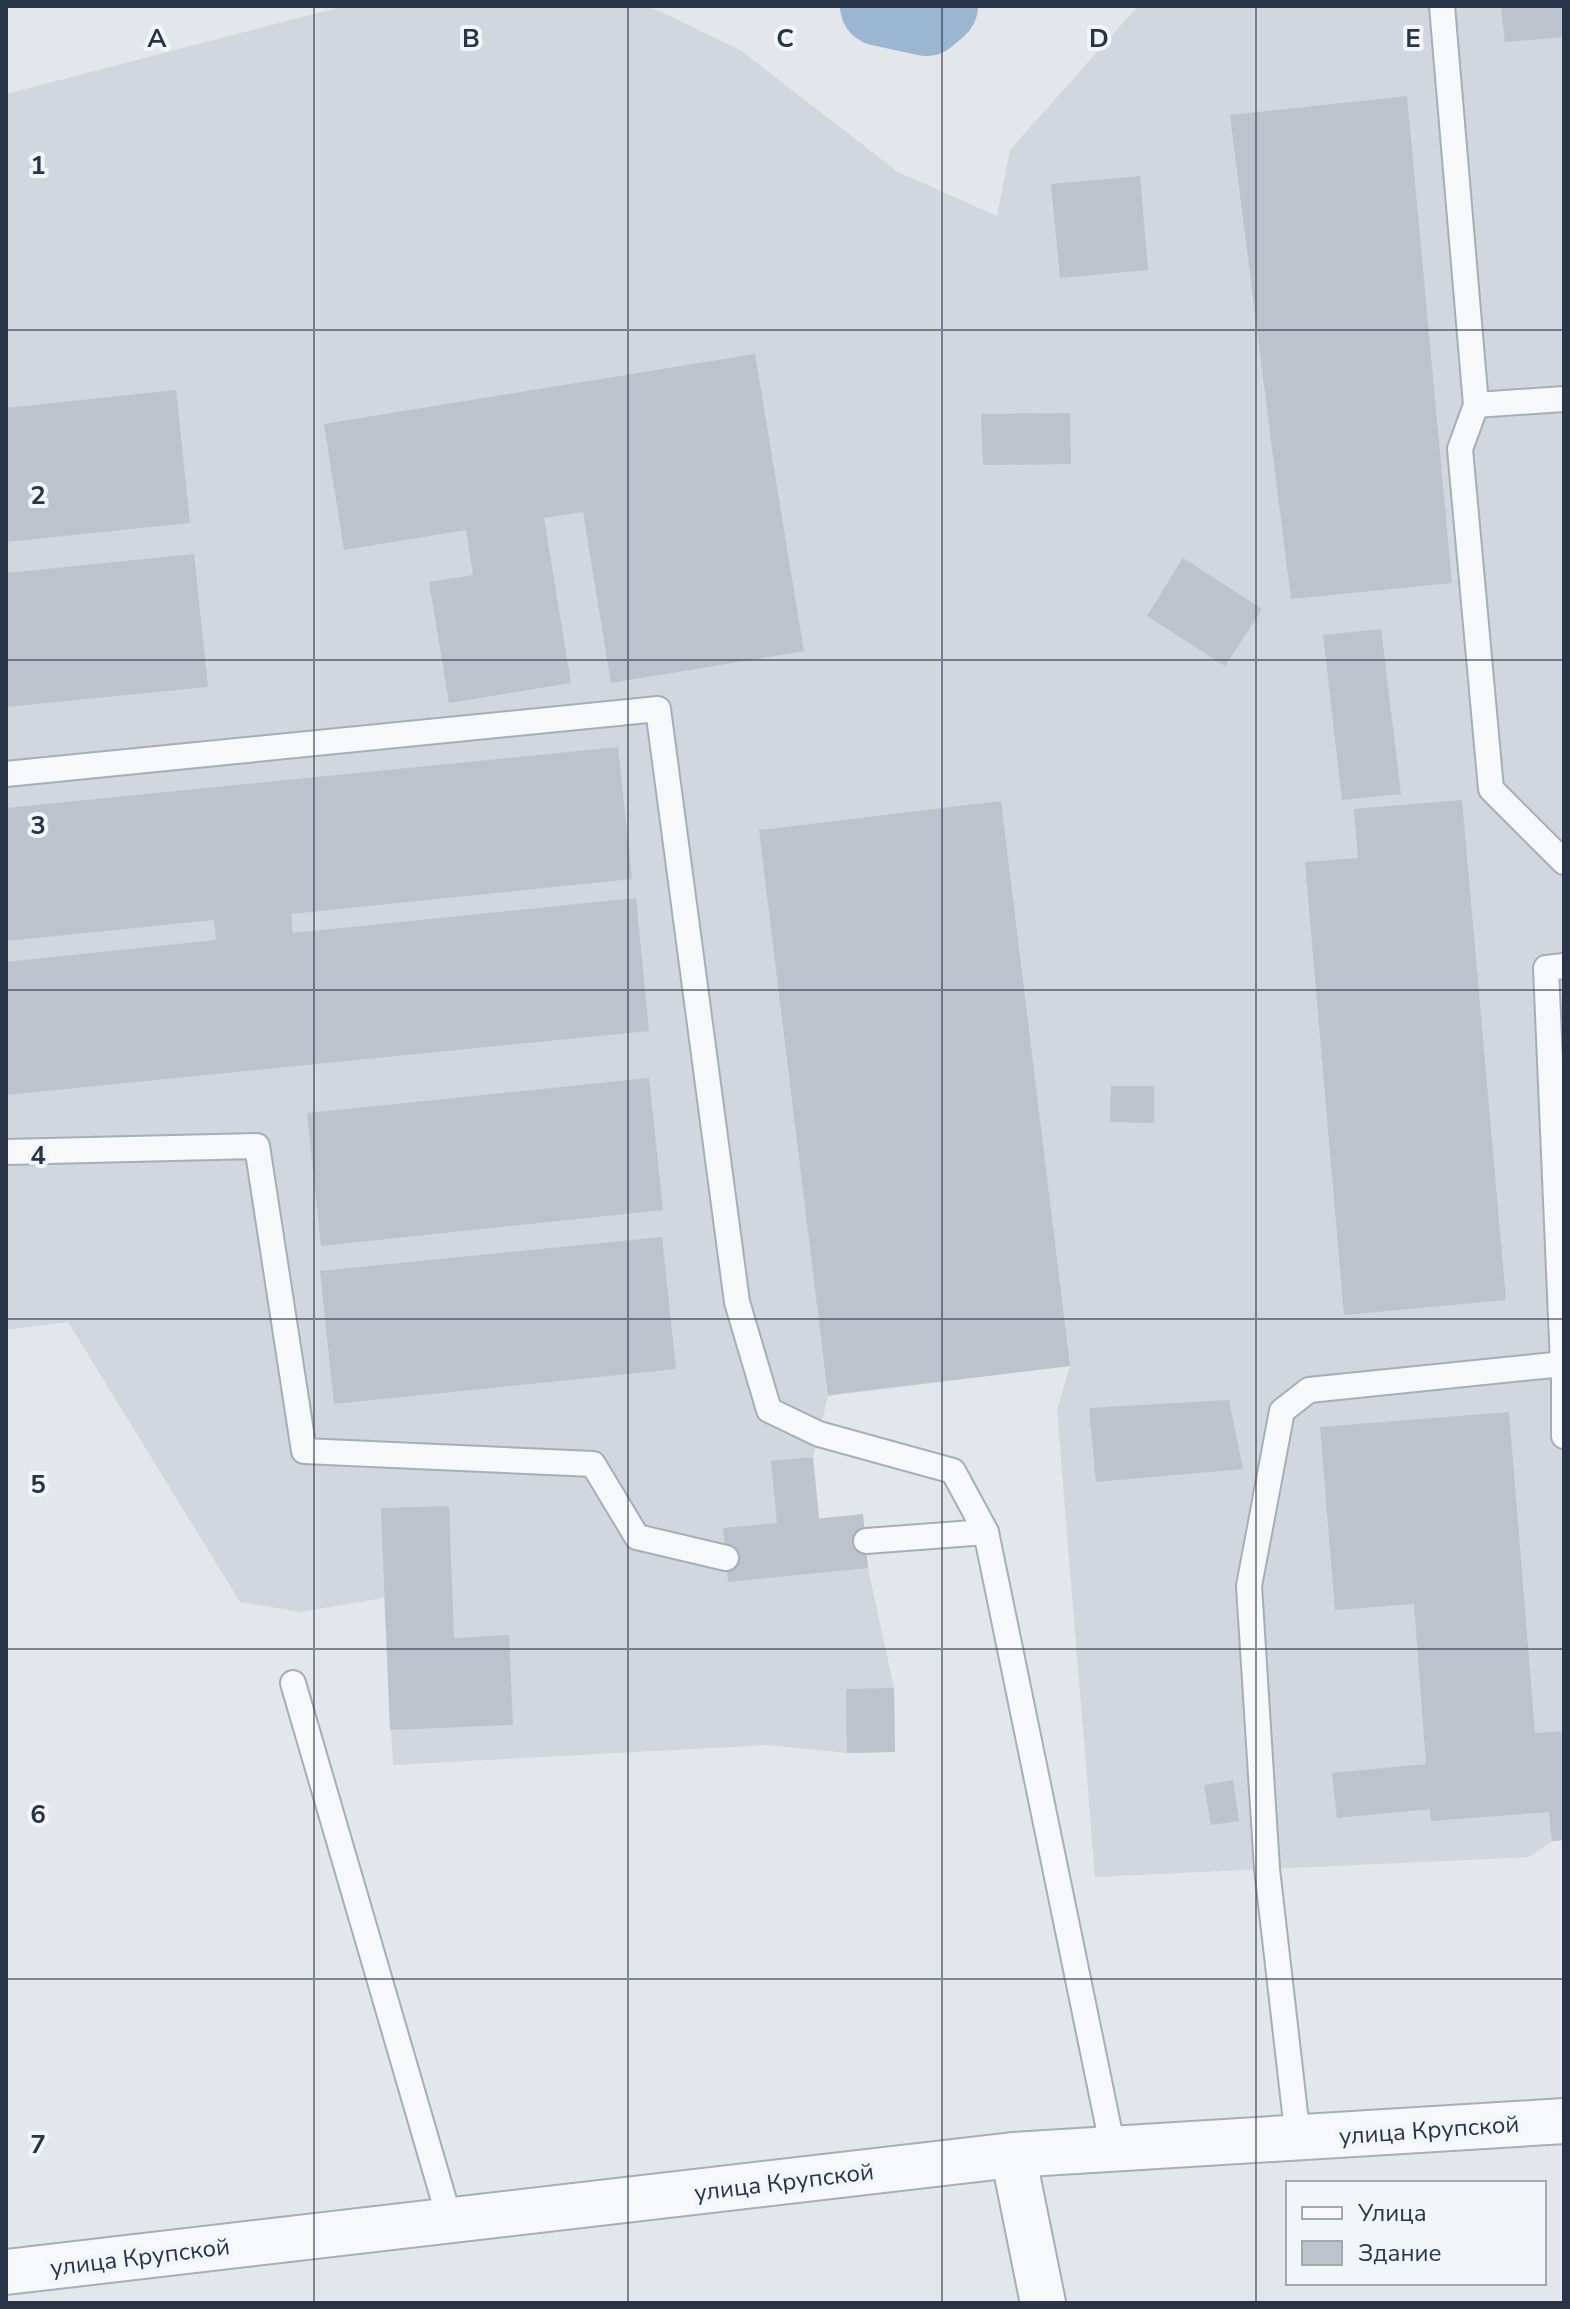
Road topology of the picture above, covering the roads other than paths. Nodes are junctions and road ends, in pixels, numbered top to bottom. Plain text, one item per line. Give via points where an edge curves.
1 (1442, 6) edge
2 (1564, 399) edge
3 (1476, 405) junction
4 (6, 774) edge
5 (1564, 862) edge
6 (1564, 966) edge
7 (6, 1152) edge
8 (1564, 1364) edge
9 (1564, 1436) edge
10 (986, 1532) junction
11 (866, 1541) dead end
12 (726, 1558) dead end
13 (293, 1683) dead end
14 (1564, 2121) edge
15 (1298, 2139) junction
16 (1113, 2149) junction
17 (1013, 2155) junction
18 (450, 2221) junction
19 (6, 2272) edge
20 (1043, 2303) edge

1 - 3 lane
2 - 3 lane
3 - 5 lane via 1460,449 1491,789
4 - 10 lane via 658,709 737,1302 769,1410 819,1434 953,1471
6 - 8 lane via 1546,968
7 - 12 lane via 257,1146 304,1451 593,1464 637,1537
8 - 9 lane
8 - 15 lane via 1309,1390 1282,1411 1249,1586 1267,1869
10 - 11 lane
10 - 16 lane
13 - 18 lane
14 - 15 street, улица Крупской
15 - 16 street, улица Крупской
16 - 17 street, улица Крупской
17 - 18 street, улица Крупской
17 - 20 street
18 - 19 street, улица Крупской

